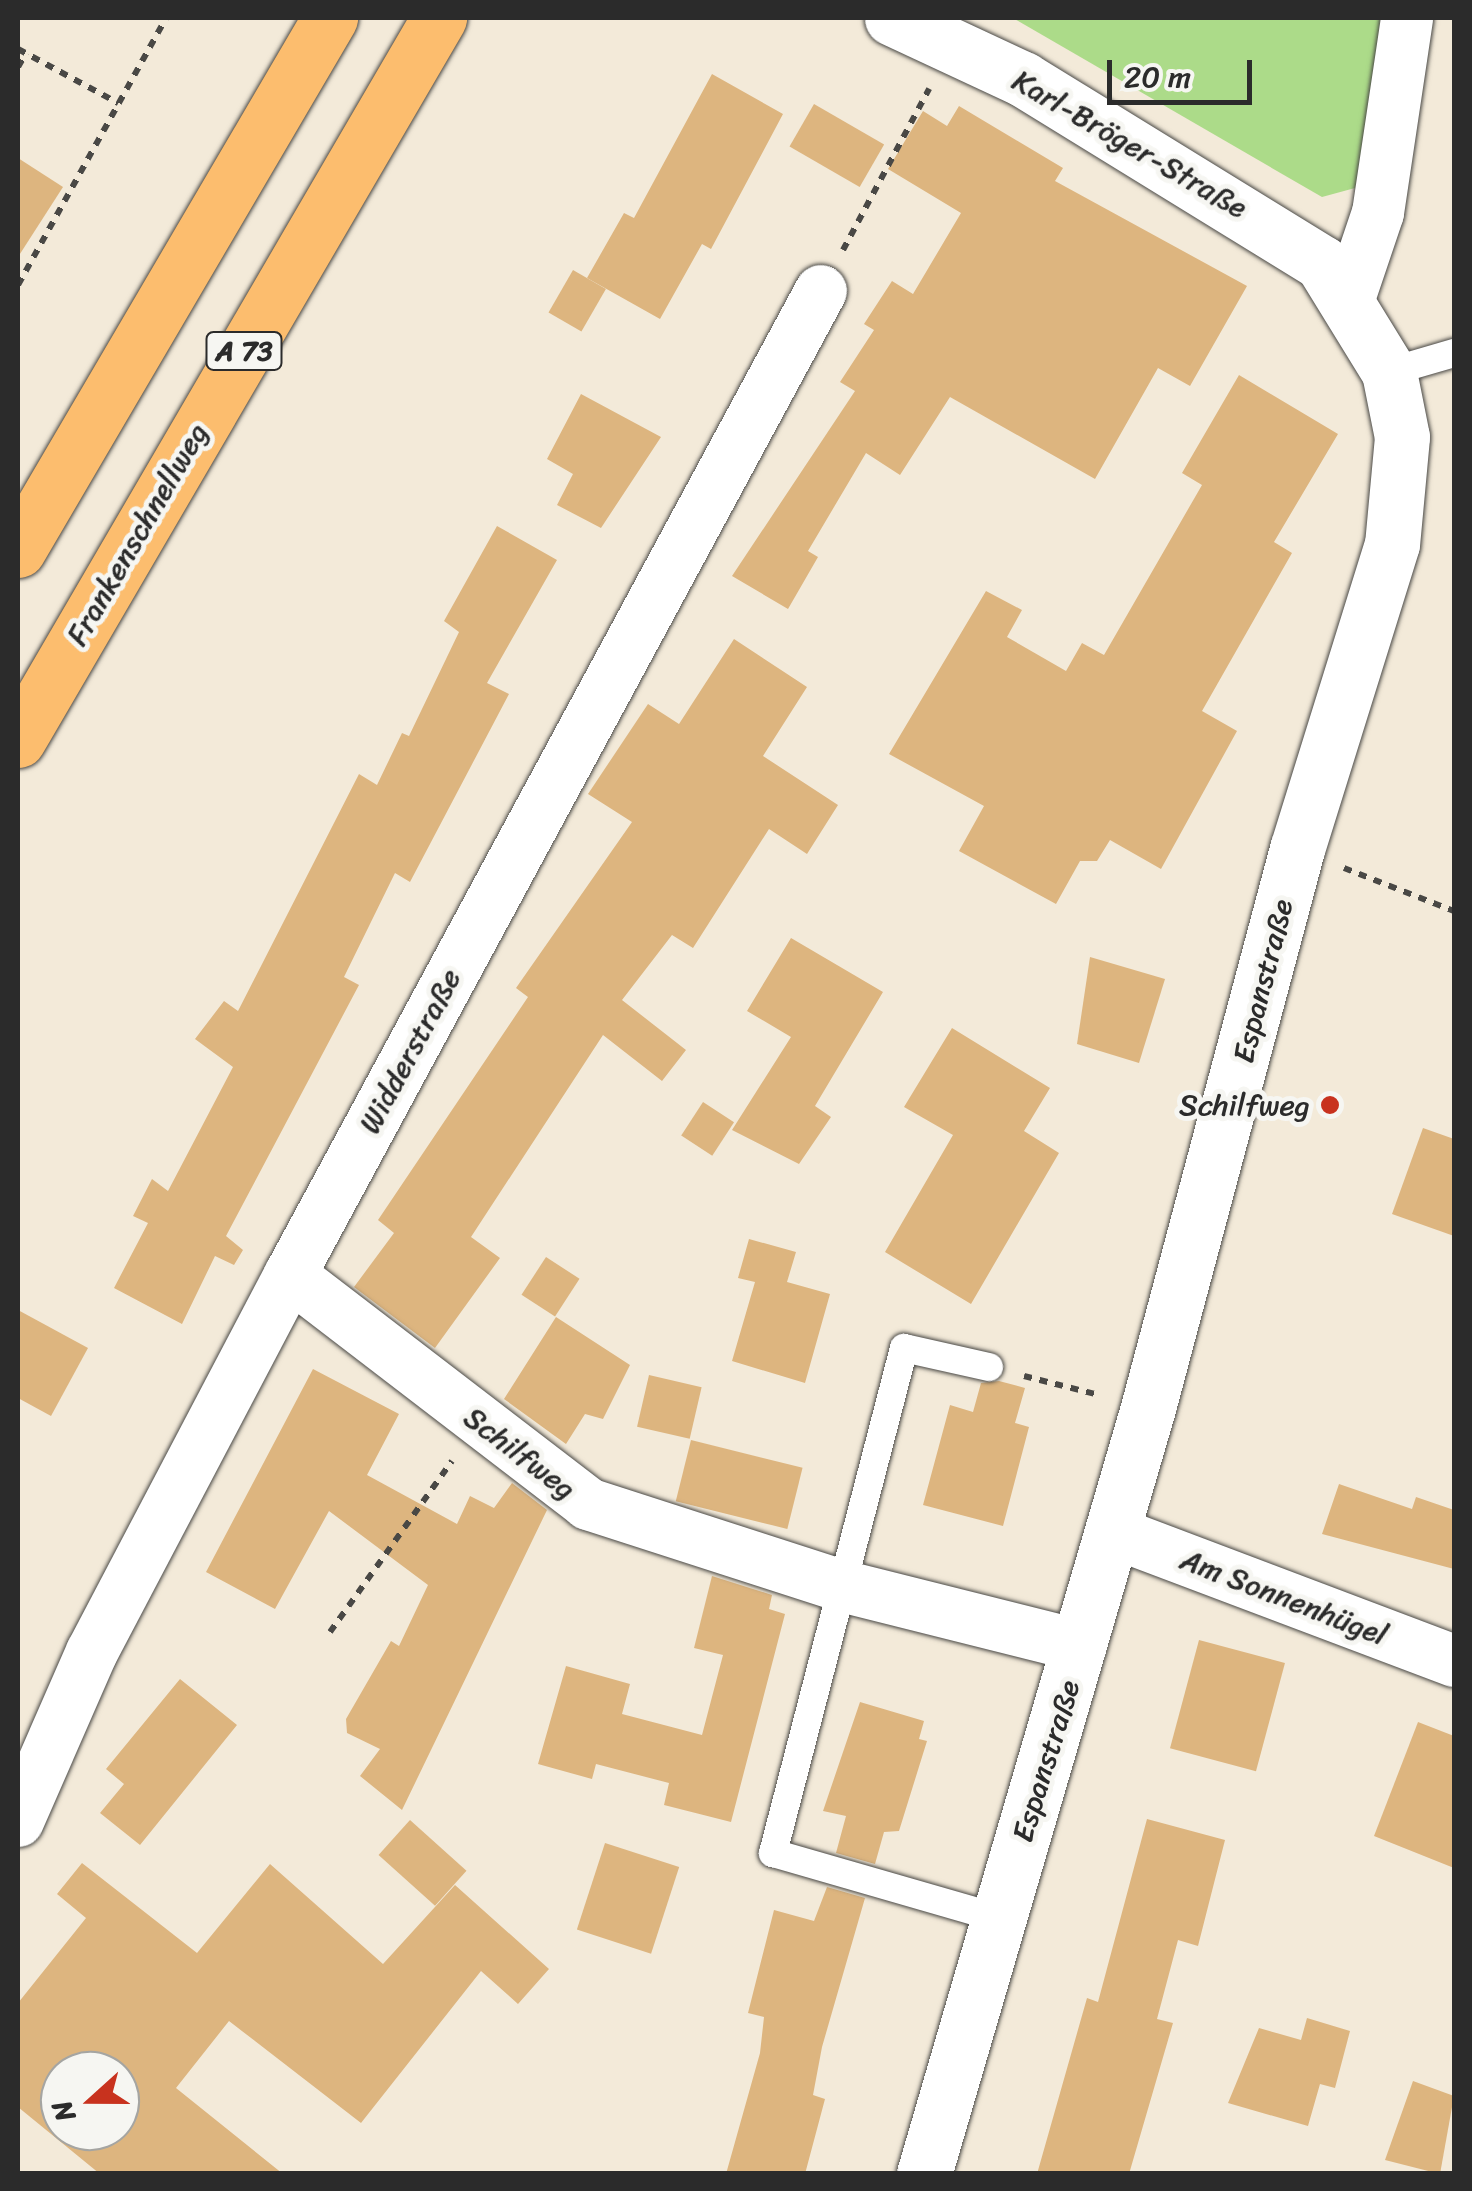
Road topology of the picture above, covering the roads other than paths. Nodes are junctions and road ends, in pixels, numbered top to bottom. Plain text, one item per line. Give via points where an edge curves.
1 (330, 18) edge
2 (439, 18) edge
3 (892, 18) edge
4 (1407, 18) edge
5 (822, 291) road end
6 (1350, 296) junction
7 (1454, 353) edge
8 (1389, 372) junction
9 (18, 550) edge
10 (18, 740) edge
11 (290, 1274) junction
12 (988, 1367) road end
13 (1113, 1532) junction
14 (842, 1586) junction
15 (1081, 1646) junction
16 (1454, 1660) edge
17 (18, 1821) edge
18 (998, 1918) junction
19 (924, 2174) edge

1 - 9 highway
2 - 10 highway, Frankenschnellweg / A 73
3 - 6 street, Karl-Bröger-Straße via 953,44 1279,231
4 - 6 street via 1378,212
5 - 11 street, Widderstraße
6 - 8 street, Espanstraße
7 - 8 lane
8 - 13 street, Espanstraße via 1402,438 1392,544 1297,850
11 - 14 street, Schilfweg via 588,1504
11 - 17 street, Widderstraße via 92,1652
12 - 14 lane via 904,1348
13 - 15 street, Espanstraße
13 - 16 street, Am Sonnenhügel
14 - 15 street, Schilfweg
14 - 18 lane via 774,1853
15 - 18 street, Espanstraße
18 - 19 street, Espanstraße

